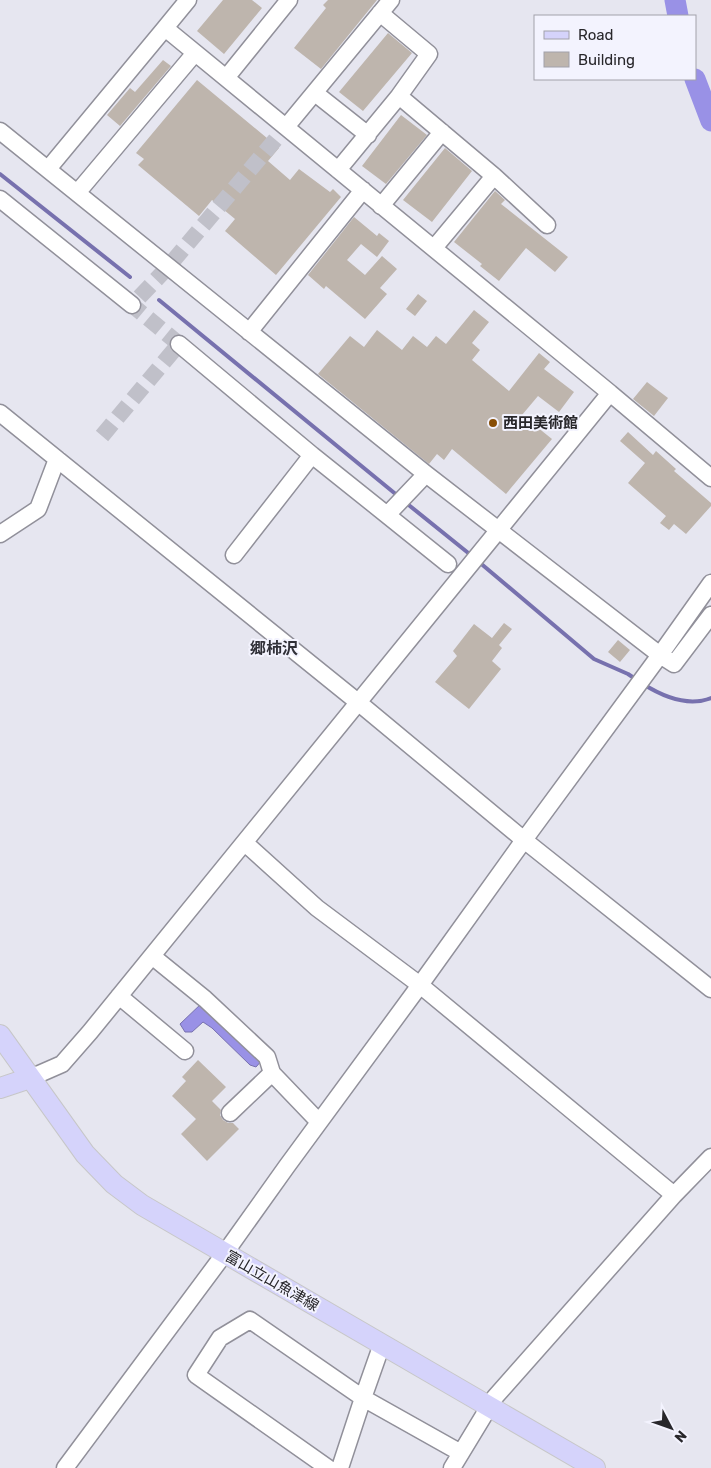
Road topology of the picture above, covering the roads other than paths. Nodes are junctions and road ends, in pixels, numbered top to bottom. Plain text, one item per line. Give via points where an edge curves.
1 (188, 0) edge
2 (289, 0) edge
3 (391, 0) edge
4 (380, 13) junction
5 (165, 28) junction
6 (195, 53) junction
7 (226, 78) junction
8 (315, 93) junction
9 (399, 96) junction
10 (286, 127) junction
11 (0, 131) edge
12 (442, 132) junction
13 (368, 135) junction
14 (48, 169) junction
15 (338, 170) junction
16 (494, 176) junction
17 (363, 190) junction
18 (77, 193) junction
19 (0, 199) edge
20 (382, 206) junction
21 (547, 225) dead end
22 (434, 248) junction
23 (132, 304) dead end
24 (249, 332) junction
25 (179, 344) dead end
26 (610, 393) junction
27 (0, 413) edge
28 (312, 455) junction
29 (57, 459) junction
30 (426, 474) junction
31 (711, 478) edge
32 (387, 515) junction
33 (499, 530) junction
34 (0, 534) edge
35 (234, 555) dead end
36 (448, 564) dead end
37 (711, 582) edge
38 (711, 615) edge
39 (660, 655) junction
40 (359, 703) junction
41 (524, 840) junction
42 (245, 842) junction
43 (152, 956) junction
44 (420, 986) junction
45 (711, 989) edge
46 (119, 996) junction
47 (0, 1035) edge
48 (184, 1051) dead end
49 (272, 1073) junction
50 (30, 1078) junction
51 (0, 1088) edge
52 (230, 1113) dead end
53 (319, 1122) junction
54 (711, 1157) edge
55 (674, 1195) junction
56 (225, 1253) junction
57 (382, 1344) junction
58 (363, 1398) junction
59 (489, 1406) junction
60 (461, 1453) junction
61 (65, 1468) edge
62 (328, 1468) edge
63 (340, 1468) edge
64 (452, 1468) edge
65 (595, 1468) edge

1 - 5 street
2 - 7 street
3 - 4 street
4 - 8 street
4 - 9 street via 429,54
5 - 6 street
5 - 14 street
6 - 7 street
6 - 18 street
7 - 10 street
8 - 10 street
8 - 13 street
9 - 12 street
9 - 13 street
10 - 15 street
11 - 14 street
12 - 16 street
12 - 20 street
13 - 15 street
14 - 18 street
15 - 17 street
16 - 21 street
16 - 22 street
17 - 20 street
17 - 24 street
18 - 24 street
19 - 23 street
20 - 22 street
22 - 26 street
24 - 30 street
25 - 28 street
26 - 31 street
26 - 33 street
27 - 29 street
28 - 32 street
28 - 35 street
29 - 34 street via 38,509
29 - 40 street
30 - 32 street
30 - 33 street
32 - 36 street
33 - 39 street
33 - 40 street
37 - 39 street
38 - 39 street via 674,664
39 - 41 street
40 - 41 street
40 - 42 street
41 - 44 street
41 - 45 street
42 - 43 street
42 - 44 street via 317,908
43 - 46 street
43 - 49 street via 205,999 267,1057
44 - 53 street
44 - 55 street
46 - 48 street
46 - 50 street via 62,1064
47 - 50 main road, 富山立山魚津線
49 - 52 street
49 - 53 street
50 - 51 main road
50 - 56 main road, 富山立山魚津線 via 85,1154 114,1184 142,1205
53 - 56 street
54 - 55 street
55 - 59 street
56 - 57 main road, 富山立山魚津線
56 - 61 street
57 - 58 street
57 - 59 main road, 富山立山魚津線
58 - 60 street
58 - 62 street via 250,1320 220,1338 196,1375
58 - 63 street
59 - 60 street
59 - 65 main road, 富山立山魚津線
60 - 64 street

